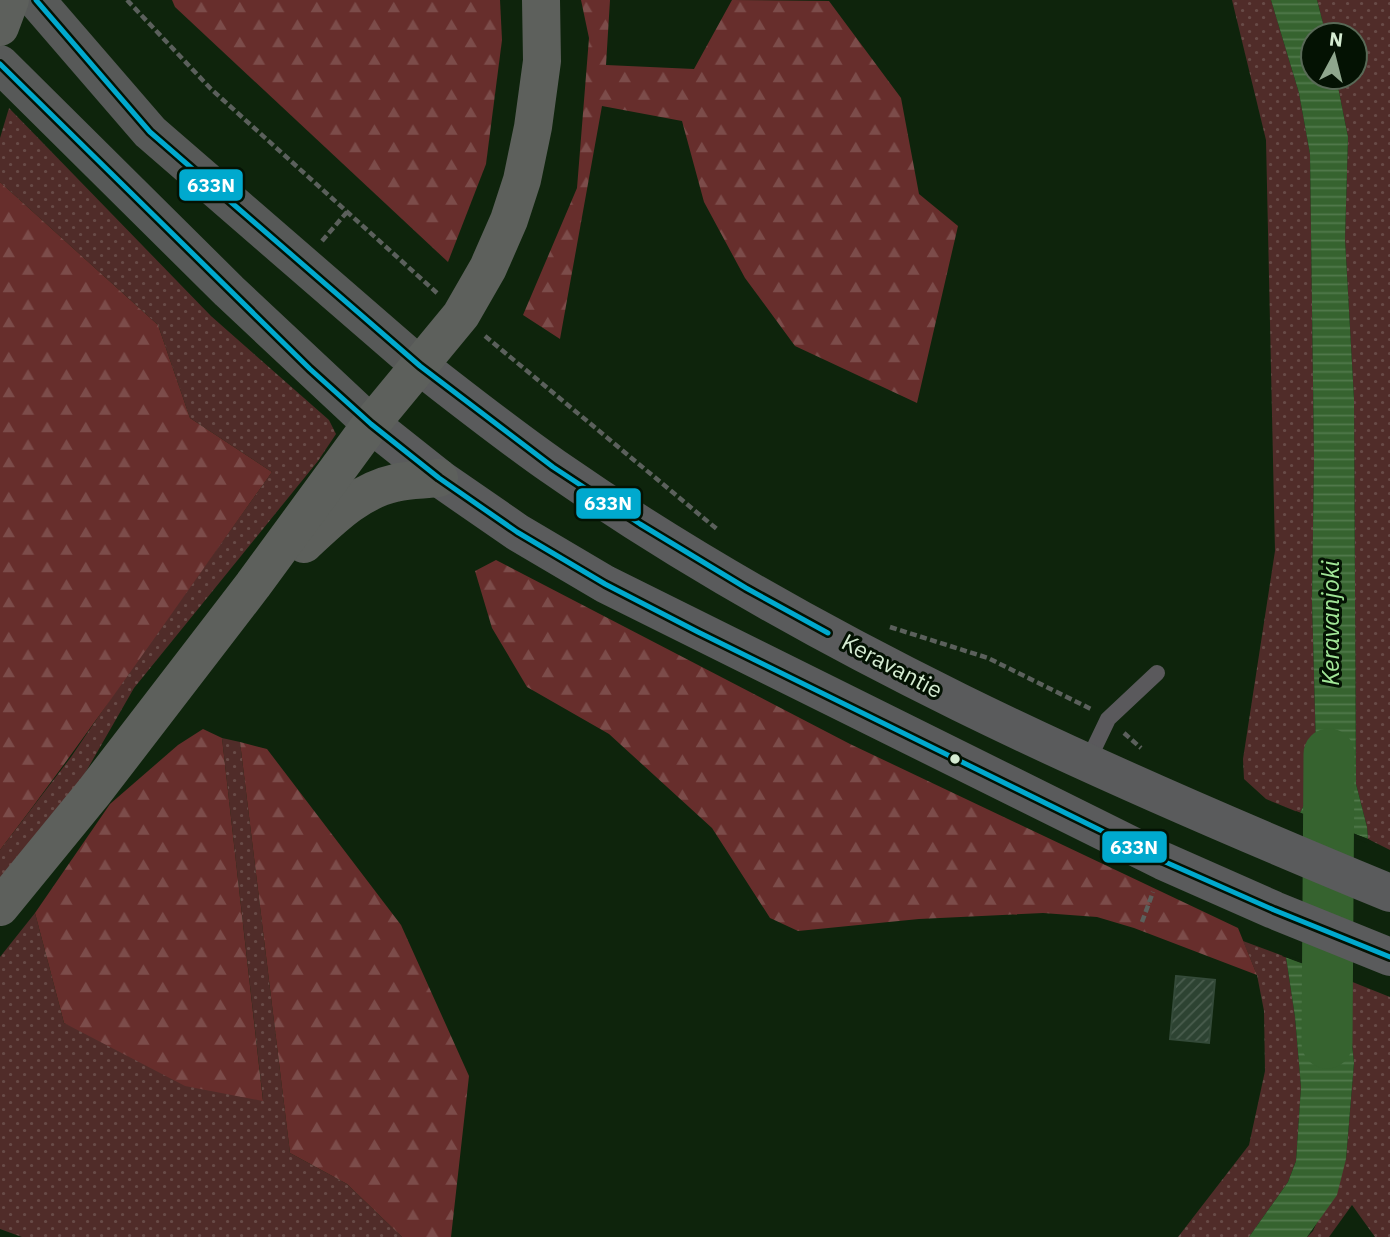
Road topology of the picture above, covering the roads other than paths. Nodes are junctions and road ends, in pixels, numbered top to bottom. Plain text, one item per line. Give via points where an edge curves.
1 (10, 0) edge
2 (36, 0) edge
3 (541, 0) edge
4 (0, 27) edge
5 (0, 64) edge
6 (420, 366) junction
7 (371, 424) junction
8 (439, 478) junction
9 (253, 585) junction
10 (1157, 673) dead end
11 (1087, 763) junction
12 (1390, 892) edge
13 (0, 907) edge
14 (1390, 957) edge

1 - 4 highway
2 - 6 main road, Keravantie via 150,132
3 - 6 highway via 542,61 533,127 509,220 461,315
5 - 7 main road
6 - 7 highway
6 - 11 main road, Keravantie via 553,467 746,588 907,676
7 - 8 main road
7 - 9 highway
8 - 9 highway via 396,482 371,490
8 - 14 main road via 517,532 616,590 1163,861
9 - 13 highway
10 - 11 lane via 1108,719
11 - 12 main road, Keravantie

